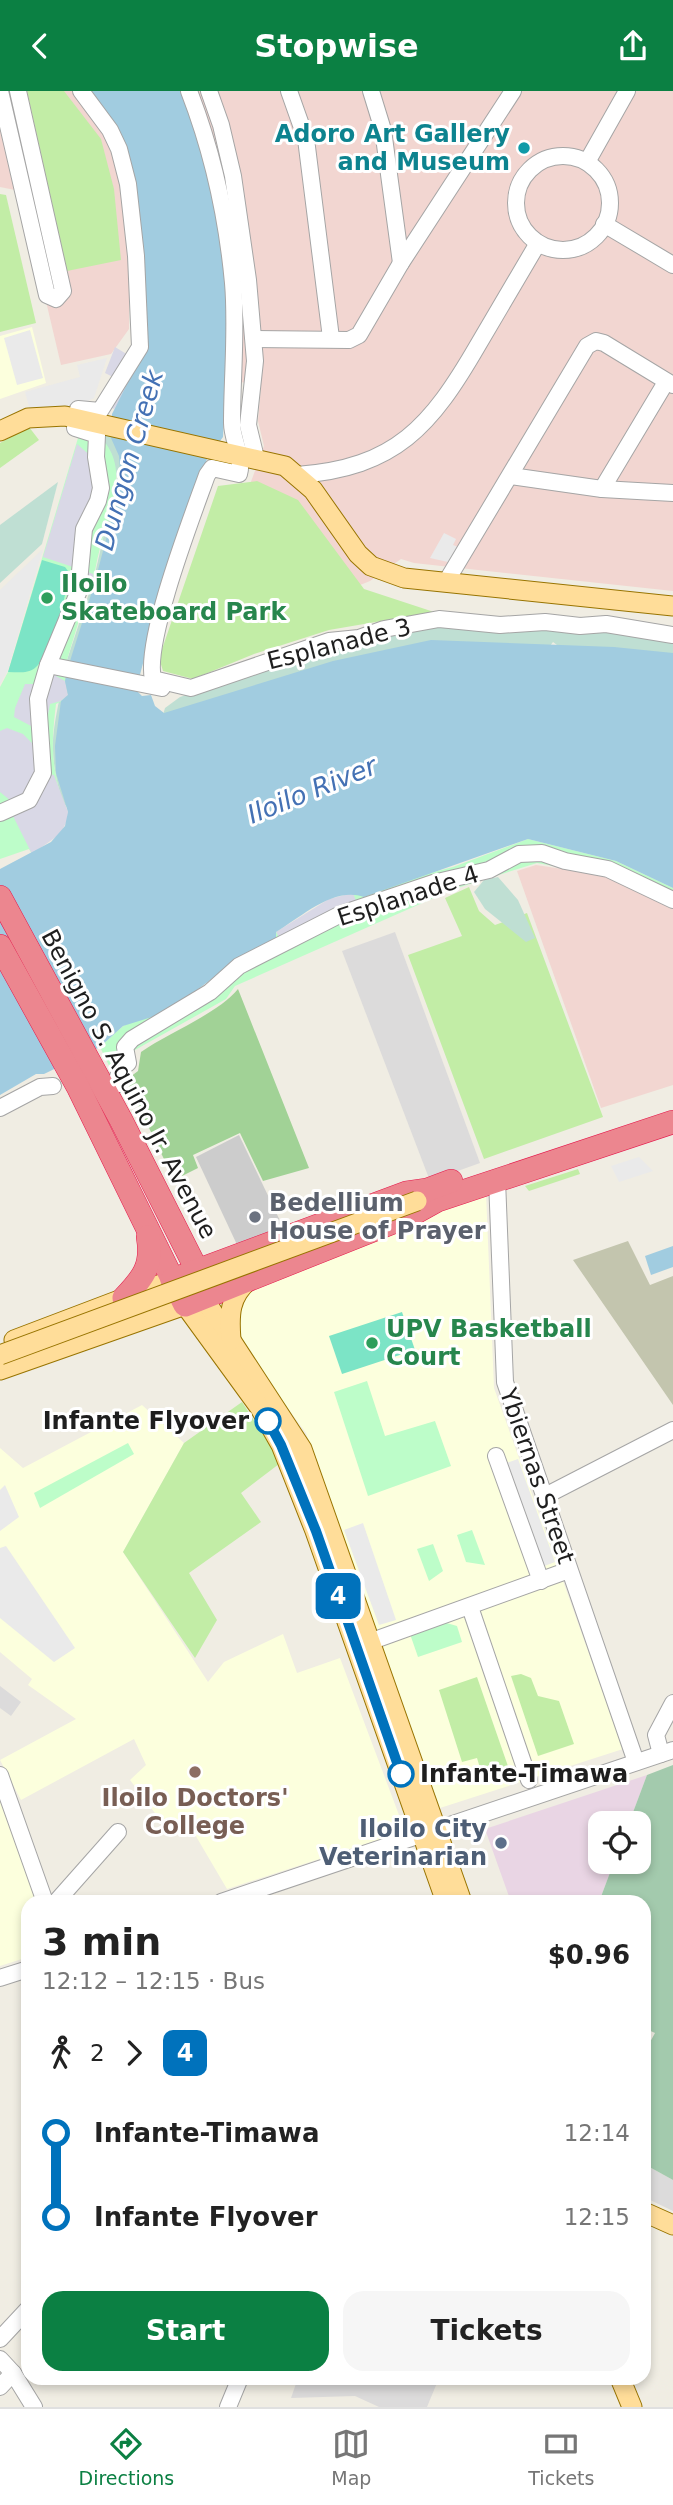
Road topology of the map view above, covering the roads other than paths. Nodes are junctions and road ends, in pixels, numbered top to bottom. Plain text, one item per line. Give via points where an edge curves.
1 (189, 91) edge
2 (209, 91) edge
3 (289, 91) edge
4 (371, 91) edge
5 (513, 91) edge
6 (627, 91) edge
7 (84, 92) edge
8 (19, 95) edge
9 (1, 100) edge
10 (6, 136) edge
11 (30, 139) junction
12 (587, 162) junction
13 (604, 224) junction
14 (538, 243) junction
15 (401, 263) junction
16 (673, 265) edge
17 (331, 338) junction
18 (254, 339) junction
19 (670, 384) edge
20 (80, 418) junction
21 (0, 431) edge
22 (240, 454) junction
23 (297, 475) junction
24 (511, 476) junction
25 (602, 489) junction
26 (673, 493) edge
27 (446, 582) junction
28 (673, 606) edge
29 (673, 635) edge
30 (48, 665) junction
31 (180, 687) junction
32 (1, 817) edge
33 (0, 897) edge
34 (673, 900) edge
35 (0, 946) edge
36 (53, 1086) dead end
37 (101, 1088) junction
38 (673, 1106) edge
39 (0, 1108) edge
40 (673, 1122) edge
41 (497, 1180) junction
42 (427, 1197) junction
43 (168, 1212) junction
44 (145, 1223) junction
45 (245, 1254) junction
46 (198, 1270) junction
47 (253, 1277) junction
48 (173, 1280) junction
49 (209, 1295) junction
50 (124, 1298) junction
51 (185, 1305) junction
52 (142, 1319) junction
53 (0, 1345) edge
54 (223, 1346) junction
55 (0, 1355) edge
56 (0, 1370) edge
57 (673, 1430) edge
58 (496, 1456) dead end
59 (545, 1496) junction
60 (569, 1570) junction
61 (541, 1581) junction
62 (470, 1607) junction
63 (372, 1641) junction
64 (673, 1703) edge
65 (667, 1752) edge
66 (636, 1762) junction
67 (408, 1771) junction
68 (0, 1775) edge
69 (529, 1780) dead end
70 (429, 1830) junction
71 (118, 1832) dead end
72 (43, 1895) edge
73 (61, 1895) edge
74 (241, 1895) edge
75 (444, 1895) edge
76 (459, 1895) edge
77 (21, 1971) edge
78 (0, 1978) edge
79 (651, 2215) edge
80 (673, 2225) edge
81 (21, 2316) edge
82 (0, 2339) edge
83 (0, 2360) edge
84 (13, 2373) junction
85 (237, 2385) edge
86 (623, 2385) edge
87 (0, 2388) edge
88 (34, 2407) edge
89 (228, 2407) edge
90 (632, 2407) edge

1 - 22 street via 212,158 227,235 233,286 232,433
2 - 18 street via 233,176
3 - 17 street via 306,139
4 - 15 street via 383,130
5 - 15 street
6 - 12 street
7 - 20 street via 110,130 128,184 140,347 100,411 78,409
8 - 9 street
8 - 11 street
9 - 10 street
10 - 11 street
10 - 11 street via 47,295 56,299 63,291
12 - 13 street via 607,184 610,199
12 - 14 street via 555,156 539,162 518,186 516,211 526,233
13 - 14 street via 581,246 567,250
13 - 16 street
14 - 23 street via 461,375 424,426 363,464
15 - 17 street via 359,335
17 - 18 street
18 - 22 street via 248,425
19 - 24 street via 604,343 587,346
19 - 25 street
20 - 21 main road via 28,418
20 - 22 main road
20 - 30 street via 75,428 97,435 101,488 84,529 76,602
22 - 23 main road via 285,466
22 - 31 street via 239,474 212,468 207,475 181,546 152,652 153,679
23 - 27 main road via 371,566 404,578
24 - 25 street
24 - 27 street
25 - 26 street
27 - 28 main road
29 - 31 street, Esplanade 3 via 606,624 500,625 439,619 329,641 255,664 223,680
30 - 31 street, Esplanade 3 via 178,692
30 - 32 street via 37,709 43,773 29,800
33 - 37 highway, Benigno S. Aquino Jr. Avenue
34 - 37 street, Esplanade 4 via 608,869 542,853 514,855 489,870 341,914 239,966 210,992 132,1039 125,1047 128,1063
35 - 37 highway, Benigno S. Aquino Jr. Avenue
36 - 39 street via 40,1087
37 - 43 highway, Benigno S. Aquino Jr. Avenue
37 - 44 highway, Benigno S. Aquino Jr. Avenue via 90,1115
38 - 42 highway
40 - 41 highway
41 - 42 highway
41 - 59 street, Ybiernas Street via 505,1382
42 - 45 highway via 406,1193
42 - 47 highway via 411,1215
42 - 55 main road, bridge
43 - 45 highway via 204,1248
43 - 46 highway, Benigno S. Aquino Jr. Avenue
44 - 48 highway, Benigno S. Aquino Jr. Avenue
44 - 50 highway via 150,1264
45 - 46 highway
46 - 48 highway
46 - 49 highway, Benigno S. Aquino Jr. Avenue
47 - 49 highway
47 - 54 main road via 230,1307
48 - 50 main road
48 - 51 highway, Benigno S. Aquino Jr. Avenue
49 - 51 highway
49 - 54 main road via 208,1305
50 - 53 main road
51 - 52 main road
51 - 54 main road
52 - 54 main road via 181,1324
52 - 56 main road
54 - 63 main road via 288,1423 302,1449
54 - 67 main road via 281,1445
57 - 59 street
58 - 61 street
59 - 60 street, Ybiernas Street
60 - 61 street
60 - 66 street, Ybiernas Street
61 - 62 street
62 - 63 street
62 - 69 street
63 - 67 main road
64 - 65 street via 656,1735
65 - 66 street
66 - 70 street
67 - 70 main road
68 - 72 street
70 - 74 street
70 - 75 main road
70 - 76 main road
71 - 73 street
77 - 78 street
79 - 80 main road
81 - 82 street
83 - 84 street
84 - 87 street
84 - 88 street
85 - 89 street
86 - 90 main road

